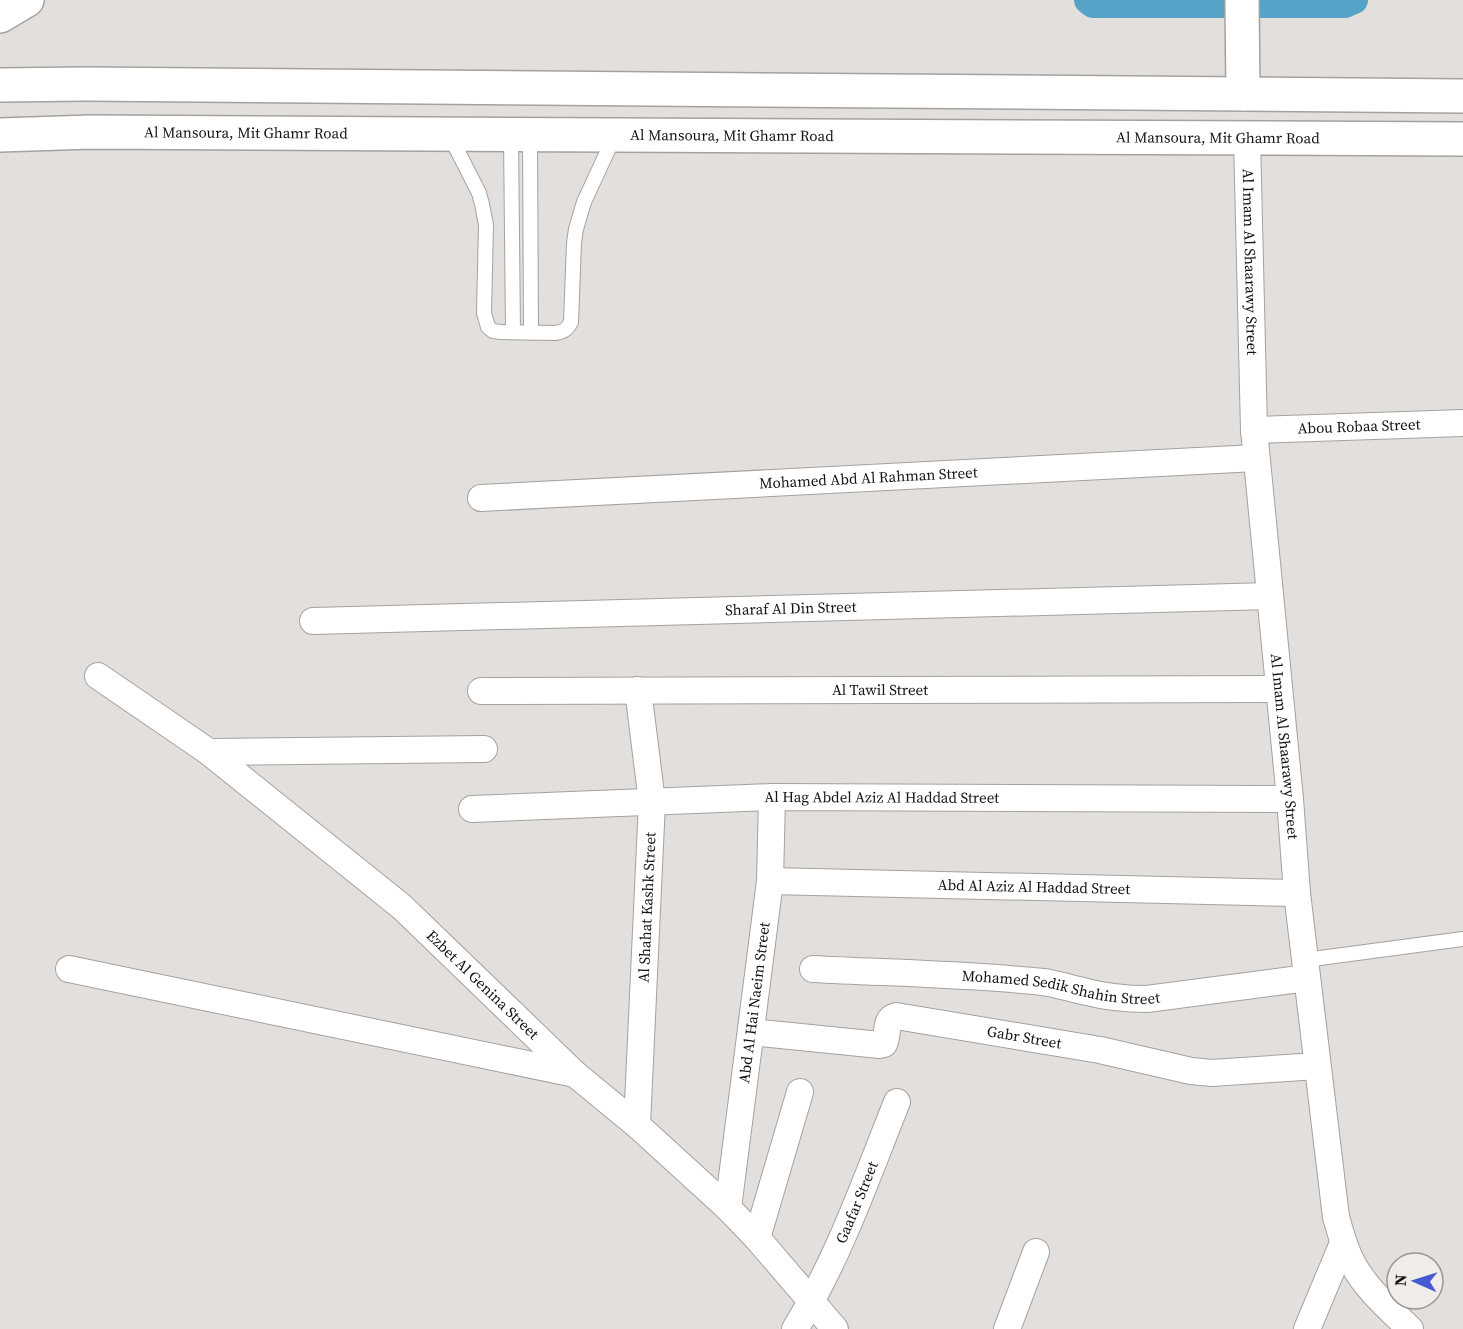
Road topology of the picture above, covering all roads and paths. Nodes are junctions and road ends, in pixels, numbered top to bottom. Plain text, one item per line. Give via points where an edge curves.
1 (27, 0) edge
2 (1242, 0) edge
3 (0, 16) edge
4 (0, 85) edge
5 (1243, 94) junction
6 (1463, 96) edge
7 (449, 134) junction
8 (0, 135) edge
9 (521, 135) junction
10 (615, 135) junction
11 (1247, 138) junction
12 (1463, 139) edge
13 (513, 332) junction
14 (531, 333) junction
15 (1463, 423) edge
16 (1254, 430) junction
17 (1256, 458) junction
18 (481, 498) dead end
19 (1270, 597) junction
20 (313, 621) dead end
21 (98, 675) dead end
22 (1279, 689) junction
23 (638, 690) junction
24 (481, 691) dead end
25 (484, 750) dead end
26 (209, 752) junction
27 (772, 797) junction
28 (1290, 800) junction
29 (651, 802) junction
30 (472, 809) dead end
31 (770, 880) junction
32 (1298, 893) junction
33 (1463, 939) edge
34 (69, 969) dead end
35 (813, 969) dead end
36 (1306, 969) junction
37 (751, 1032) junction
38 (1317, 1066) junction
39 (575, 1074) junction
40 (800, 1092) dead end
41 (897, 1102) dead end
42 (637, 1125) junction
43 (728, 1208) junction
44 (757, 1238) junction
45 (1343, 1243) junction
46 (1036, 1252) dead end
47 (812, 1302) junction
48 (795, 1329) edge
49 (835, 1329) edge
50 (1007, 1329) edge
51 (1307, 1329) edge
52 (1410, 1329) edge

1 - 3 highway
2 - 5 highway
4 - 5 highway
5 - 6 highway
7 - 8 highway, Al Mansoura, Mit Ghamr Road
7 - 9 highway, Al Mansoura, Mit Ghamr Road
7 - 13 lane via 482,204 486,225 486,321 493,331
9 - 10 highway, Al Mansoura, Mit Ghamr Road
9 - 13 lane
9 - 14 lane
10 - 11 highway, Al Mansoura, Mit Ghamr Road
10 - 14 lane via 576,229 571,322 562,332
11 - 12 highway, Al Mansoura, Mit Ghamr Road
11 - 16 street, Al Imam Al Shaarawy Street
13 - 14 lane
15 - 16 street, Abou Robaa Street
16 - 17 street, Al Imam Al Shaarawy Street
17 - 18 street, Mohamed Abd Al Rahman Street
17 - 19 street, Al Imam Al Shaarawy Street
19 - 20 street, Sharaf Al Din Street
19 - 22 street, Al Imam Al Shaarawy Street
21 - 26 street, Ezbet Al Genina Street
22 - 23 street, Al Tawil Street
22 - 28 street, Al Imam Al Shaarawy Street
23 - 24 street, Al Tawil Street
23 - 29 street, Al Shahat Kashk Street
25 - 26 street
26 - 39 street, Ezbet Al Genina Street via 402,907
27 - 28 street, Al Hag Abdel Aziz Al Haddad Street
27 - 29 street, Al Hag Abdel Aziz Al Haddad Street
27 - 31 street, Abd Al Hai Naeim Street
28 - 32 street, Al Imam Al Shaarawy Street
29 - 30 street, Al Hag Abdel Aziz Al Haddad Street
29 - 42 street, Al Shahat Kashk Street
31 - 32 street, Abd Al Aziz Al Haddad Street
31 - 37 street, Abd Al Hai Naeim Street
32 - 36 street, Al Imam Al Shaarawy Street
33 - 36 lane
34 - 39 street
35 - 36 street, Mohamed Sedik Shahin Street via 1046,982 1089,993 1147,999
36 - 38 street, Al Imam Al Shaarawy Street
37 - 38 street, Gabr Street via 880,1045 886,1040 889,1019 896,1016 1100,1050 1191,1071
37 - 43 street, Abd Al Hai Naeim Street
38 - 45 street, Al Imam Al Shaarawy Street via 1336,1217
39 - 42 street, Ezbet Al Genina Street
40 - 44 street
41 - 47 street, Gaafar Street via 844,1236
42 - 43 street, Ezbet Al Genina Street
43 - 44 street, Ezbet Al Genina Street
44 - 47 street, Ezbet Al Genina Street
45 - 51 street
45 - 52 street, Al Imam Al Shaarawy Street via 1364,1282
46 - 50 street
47 - 48 street, Gaafar Street
47 - 49 street, Ezbet Al Genina Street

